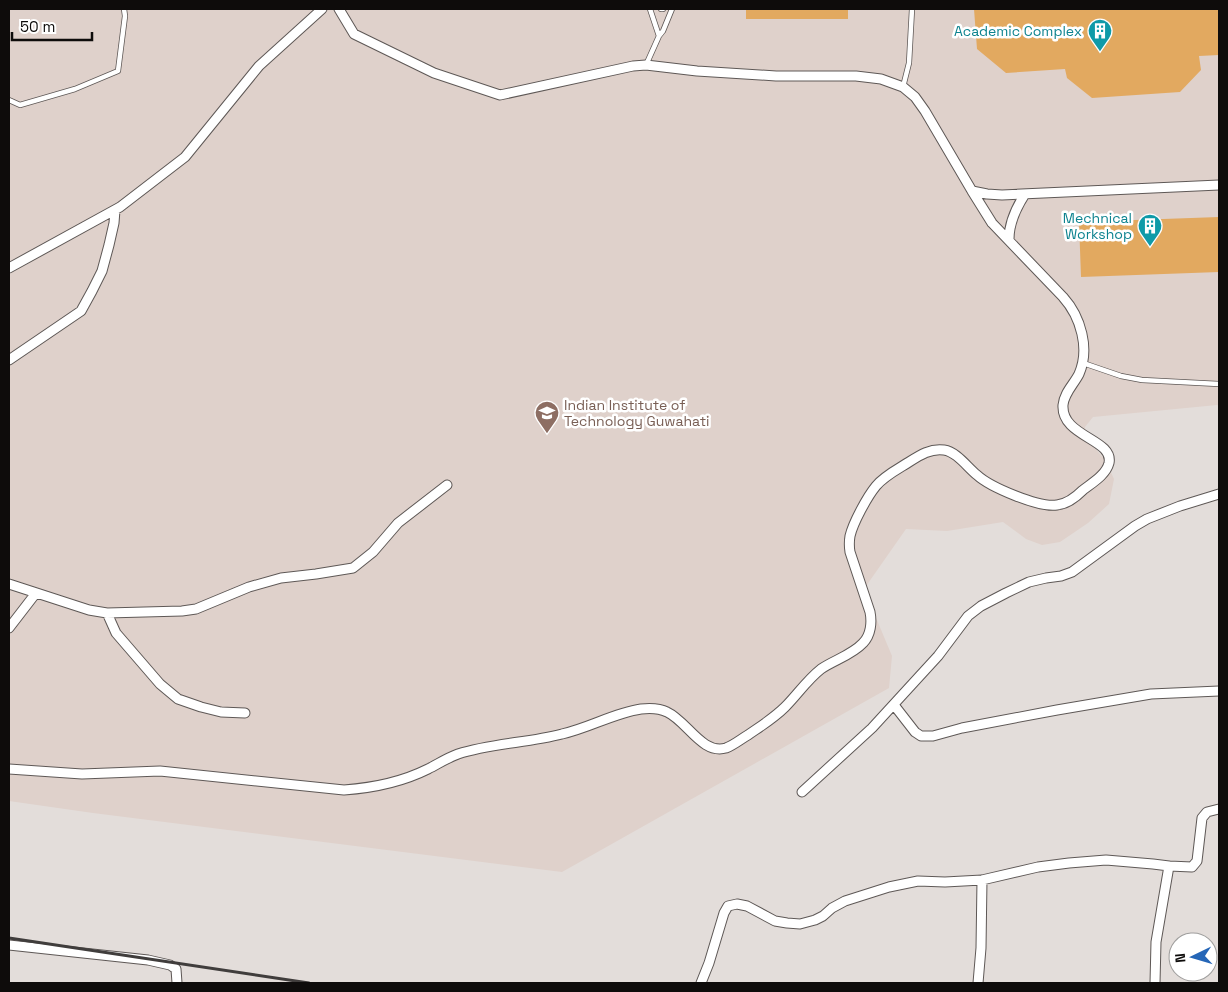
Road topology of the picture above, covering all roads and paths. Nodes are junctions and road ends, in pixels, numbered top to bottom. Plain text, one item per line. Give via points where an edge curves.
1 (124, 9) edge
2 (322, 9) edge
3 (340, 9) edge
4 (650, 9) edge
5 (672, 9) edge
6 (912, 9) edge
7 (659, 36) junction
8 (646, 65) junction
9 (903, 87) junction
10 (9, 100) edge
11 (1219, 185) edge
12 (972, 191) junction
13 (1025, 194) junction
14 (115, 210) junction
15 (1009, 239) junction
16 (9, 268) edge
17 (9, 360) edge
18 (1083, 363) junction
19 (1219, 384) edge
20 (447, 485) dead end
21 (1219, 494) edge
22 (9, 584) edge
23 (36, 593) junction
24 (106, 613) junction
25 (9, 628) edge
26 (1219, 691) edge
27 (894, 705) junction
28 (245, 713) dead end
29 (9, 769) edge
30 (802, 792) dead end
31 (1219, 810) edge
32 (1169, 866) junction
33 (982, 880) junction
34 (9, 945) edge
35 (177, 983) edge
36 (701, 983) edge
37 (978, 983) edge
38 (1155, 983) edge

1 - 10 lane via 118,71 75,89 20,105
2 - 14 street via 259,66 185,156
3 - 8 street via 354,34 434,74 500,95
4 - 7 lane
5 - 7 lane
6 - 9 lane via 909,63
7 - 8 lane
8 - 9 street via 757,75 856,76 881,79
9 - 12 street via 925,111
11 - 13 street
12 - 13 street
12 - 15 street via 992,223
13 - 15 street via 1011,222
14 - 16 street
14 - 17 street via 102,271 81,311
15 - 18 street via 1070,304 1080,325
18 - 19 lane via 1142,380
18 - 29 street via 1064,400 1063,410 1067,422 1074,429 1102,447 1108,455 1109,462 1102,475 1074,498 1048,505 986,482 946,450 930,450 890,473 876,485 850,536 850,552 872,622 867,638 863,644 809,679 774,717 730,746 710,747 674,716 656,709 630,711 549,738 476,749 427,770 361,789 344,790 160,771 82,774
20 - 24 street via 398,523 373,552 353,568 249,586 182,612
21 - 27 street via 1147,519 1072,572 1029,582 981,606 968,616 938,656
22 - 23 street
23 - 24 street
23 - 25 street
24 - 28 street via 116,633 160,684 178,699 221,712
26 - 27 street via 1151,694 933,736 914,732
27 - 30 street
31 - 32 street via 1208,812 1202,818 1197,861 1192,867
32 - 33 street via 1106,860 1038,867
32 - 38 street via 1156,942
33 - 36 street via 918,882 889,887 845,901 823,916 800,924 775,921 747,906 728,906
33 - 37 street via 982,948
34 - 35 street via 155,962 176,969

